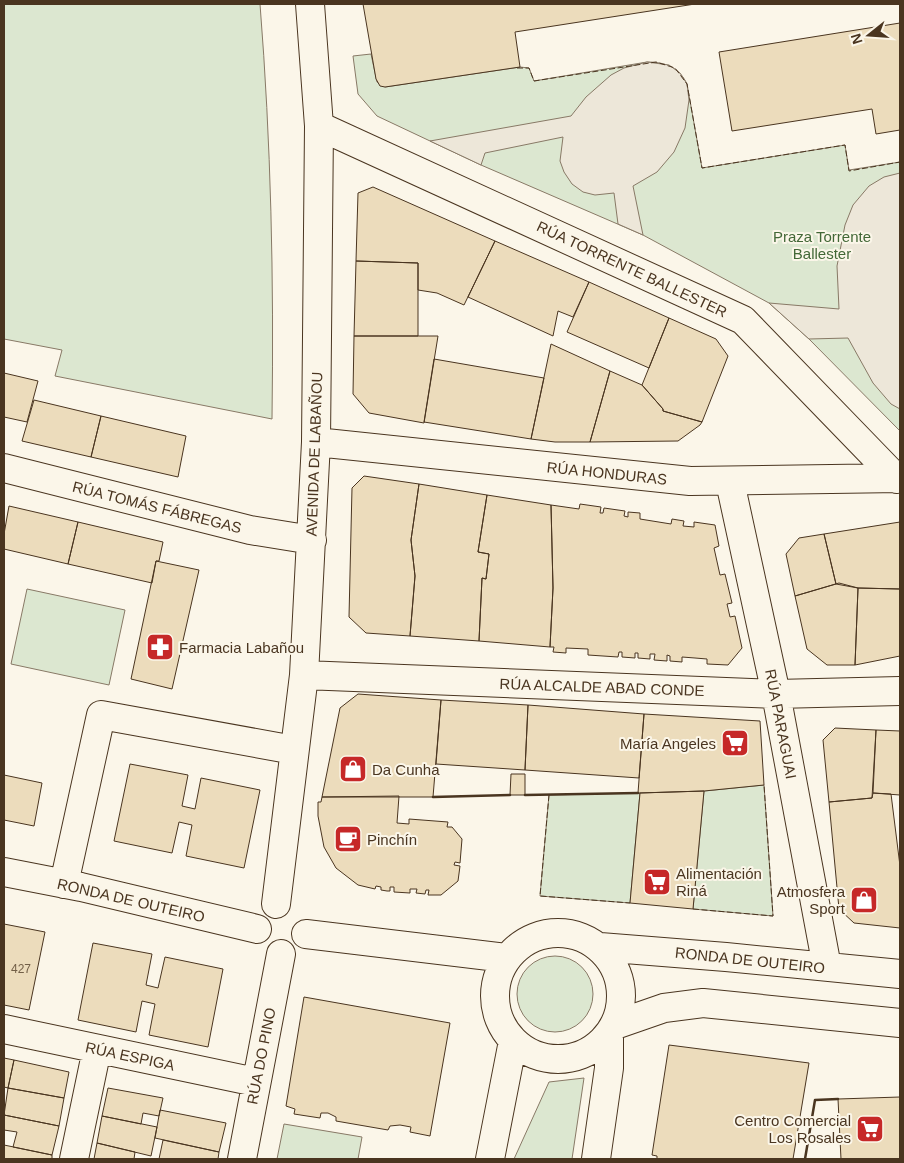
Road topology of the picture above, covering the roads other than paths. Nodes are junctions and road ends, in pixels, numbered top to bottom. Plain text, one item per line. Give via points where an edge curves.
1 (310, 4) edge
2 (319, 126) junction
3 (316, 442) junction
4 (4, 468) edge
5 (899, 479) edge
6 (730, 482) junction
7 (312, 540) junction
8 (304, 675) junction
9 (900, 691) edge
10 (776, 694) junction
11 (294, 750) junction
12 (4, 872) edge
13 (64, 884) junction
14 (276, 904) junction
15 (257, 929) junction
16 (306, 934) junction
17 (600, 948) junction
18 (281, 954) junction
19 (506, 958) junction
20 (828, 967) junction
21 (900, 974) edge
22 (900, 1023) edge
23 (4, 1029) edge
24 (612, 1030) junction
25 (513, 1041) junction
26 (97, 1049) junction
27 (256, 1082) junction
28 (74, 1159) edge
29 (242, 1159) edge
30 (490, 1159) edge
31 (596, 1159) edge

1 - 2 street, AVENIDA DE LABAÑOU
2 - 3 street, AVENIDA DE LABAÑOU
2 - 5 street, RÚA TORRENTE BALLESTER via 743,320
3 - 6 street, RÚA HONDURAS via 690,481
3 - 7 street, AVENIDA DE LABAÑOU
4 - 7 street, RÚA TOMÁS FÁBREGAS via 250,530
5 - 6 street, RÚA HONDURAS
6 - 10 street, RÚA PARAGUAI
7 - 8 street, AVENIDA DE LABAÑOU
8 - 10 street, RÚA ALCALDE ABAD CONDE
8 - 11 street, AVENIDA DE LABAÑOU
9 - 10 street, RÚA ALCALDE ABAD CONDE
10 - 20 street, RÚA PARAGUAI
11 - 13 street via 101,715
11 - 14 street, AVENIDA DE LABAÑOU
12 - 13 street, RONDA DE OUTEIRO
13 - 15 street, RONDA DE OUTEIRO
14 - 15 street via 260,916
14 - 16 street via 291,904 302,913 306,920
15 - 18 street via 262,943
16 - 18 street via 298,949
16 - 19 street
17 - 19 street, RONDA DE OUTEIRO via 575,935 561,932 540,934 521,944
17 - 20 street, RONDA DE OUTEIRO
17 - 24 street, RONDA DE OUTEIRO via 613,964 620,984 622,1005
18 - 27 street, RÚA DO PINO
19 - 25 street, RONDA DE OUTEIRO via 494,992 502,1027
20 - 21 street, RONDA DE OUTEIRO
22 - 24 street, RONDA DE OUTEIRO via 703,1003 664,1008
23 - 26 street, RÚA ESPIGA
24 - 25 street, RONDA DE OUTEIRO via 596,1047 580,1056 563,1060 528,1052
24 - 31 street
25 - 30 street
26 - 27 street, RÚA ESPIGA
26 - 28 street
27 - 29 street, RÚA DO PINO

